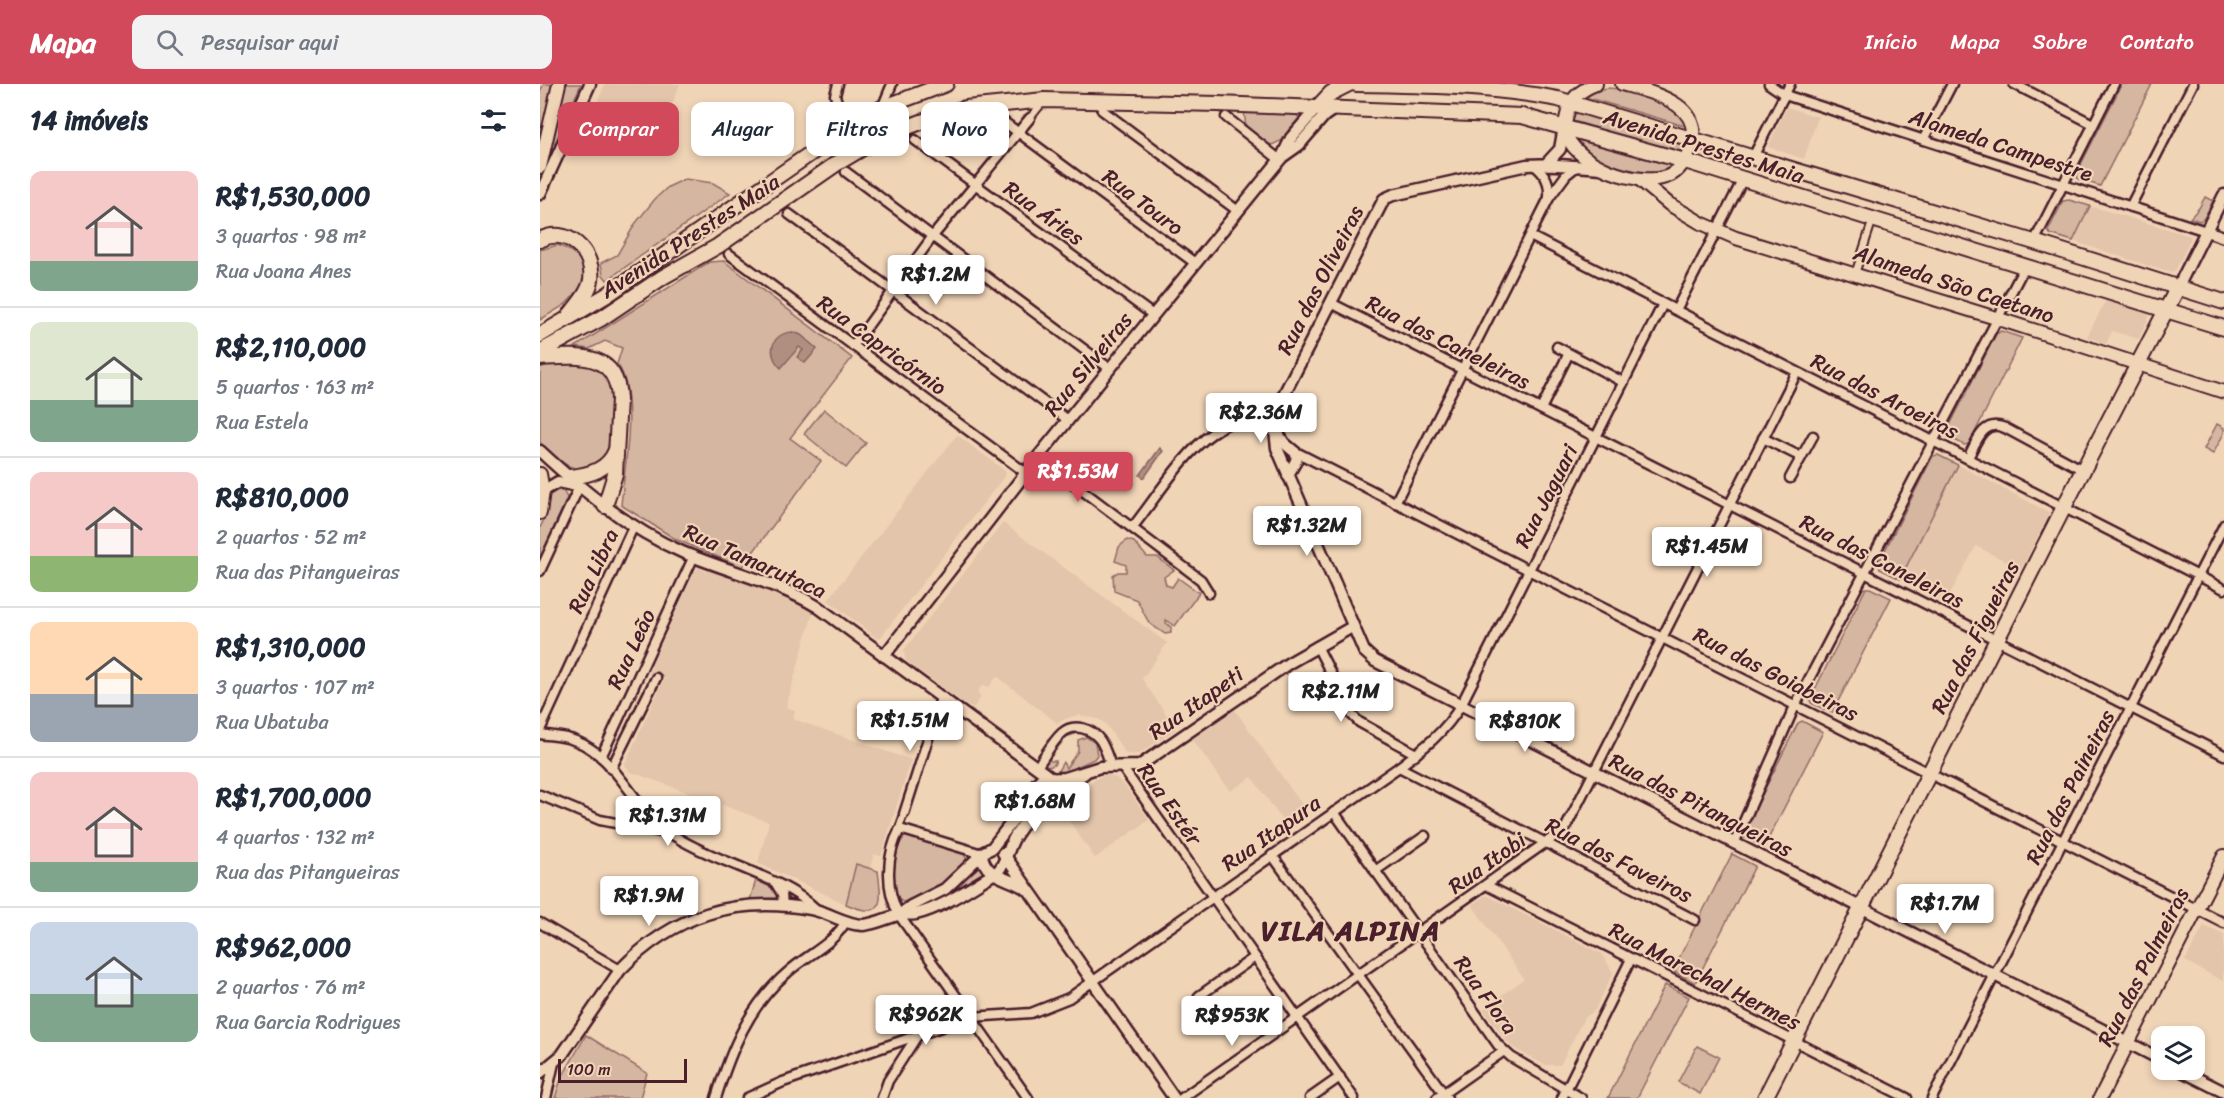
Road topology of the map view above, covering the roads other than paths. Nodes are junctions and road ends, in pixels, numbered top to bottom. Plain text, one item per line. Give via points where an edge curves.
1 (559, 84) edge
2 (590, 84) edge
3 (838, 84) edge
4 (892, 84) edge
5 (946, 84) edge
6 (1349, 84) edge
7 (1356, 84) edge
8 (1622, 84) edge
9 (1769, 84) edge
10 (1790, 84) edge
11 (1952, 84) edge
12 (2014, 84) edge
13 (2114, 84) edge
14 (2193, 84) edge
15 (1590, 86) edge
16 (1785, 95) junction
17 (1044, 100) junction
18 (1089, 100) junction
19 (837, 102) dead end
20 (884, 102) edge
21 (898, 102) edge
22 (1570, 102) junction
23 (1009, 103) edge
24 (1218, 104) junction
25 (1316, 109) junction
26 (1334, 109) junction
27 (1102, 110) joint
28 (1226, 117) joint
29 (1030, 118) joint
30 (921, 122) edge
31 (2093, 124) junction
32 (1009, 126) edge
33 (1564, 126) junction
34 (1019, 133) junction
35 (915, 140) dead end
36 (1694, 140) junction
37 (1923, 140) junction
38 (806, 156) edge
39 (1753, 157) junction
40 (1281, 158) junction
41 (1685, 162) junction
42 (1547, 163) junction
43 (1534, 165) junction
44 (540, 167) edge
45 (1576, 167) junction
46 (1603, 168) junction
47 (846, 172) dead end
48 (1672, 174) junction
49 (1639, 179) junction
50 (1743, 179) junction
51 (976, 185) junction
52 (2062, 185) junction
53 (540, 194) edge
54 (2224, 195) edge
55 (1549, 198) junction
56 (1675, 207) junction
57 (2130, 207) junction
58 (1238, 211) junction
59 (789, 214) dead end
60 (1873, 219) junction
61 (1717, 230) junction
62 (2206, 231) junction
63 (933, 236) junction
64 (1530, 236) junction
65 (2224, 237) edge
66 (540, 240) edge
67 (2034, 242) junction
68 (724, 250) junction
69 (1195, 263) junction
70 (2025, 266) junction
71 (1855, 275) junction
72 (2178, 287) junction
73 (893, 291) junction
74 (2224, 302) edge
75 (1331, 303) junction
76 (1663, 304) junction
77 (1676, 310) junction
78 (2166, 310) junction
79 (1153, 315) junction
80 (1996, 318) junction
81 (565, 322) junction
82 (2224, 328) edge
83 (540, 335) edge
84 (853, 346) junction
85 (1557, 347) dead end
86 (540, 352) edge
87 (1568, 355) junction
88 (540, 358) edge
89 (2137, 365) junction
90 (1109, 368) junction
91 (1463, 369) junction
92 (1797, 372) junction
93 (1623, 382) junction
94 (2224, 392) edge
95 (1281, 400) junction
96 (1541, 409) junction
97 (1068, 420) junction
98 (1813, 436) dead end
99 (1596, 437) junction
100 (1763, 438) junction
101 (1932, 440) junction
102 (617, 448) junction
103 (540, 451) edge
104 (1038, 457) junction
105 (1801, 457) junction
106 (1289, 458) junction
107 (1968, 458) junction
108 (2083, 470) junction
109 (1026, 473) junction
110 (540, 474) edge
111 (1790, 478) dead end
112 (576, 483) junction
113 (541, 492) edge
114 (1395, 502) junction
115 (1730, 504) junction
116 (605, 506) junction
117 (2064, 507) junction
118 (540, 513) edge
119 (634, 525) junction
120 (2224, 525) edge
121 (1132, 528) junction
122 (694, 556) junction
123 (540, 571) edge
124 (1528, 571) junction
125 (1864, 572) junction
126 (2198, 576) junction
127 (2224, 589) edge
128 (1209, 593) dead end
129 (1352, 627) junction
130 (1662, 638) junction
131 (1997, 640) junction
132 (1317, 646) junction
133 (884, 656) junction
134 (656, 678) dead end
135 (941, 698) junction
136 (1461, 705) junction
137 (1795, 706) junction
138 (2131, 708) junction
139 (540, 732) edge
140 (1416, 754) junction
141 (2224, 755) edge
142 (601, 757) junction
143 (1033, 765) junction
144 (1117, 767) junction
145 (1400, 767) junction
146 (611, 769) junction
147 (1085, 773) junction
148 (1594, 773) junction
149 (1929, 774) junction
150 (1051, 778) junction
151 (1036, 786) junction
152 (540, 795) edge
153 (1051, 796) junction
154 (1334, 812) junction
155 (904, 814) joint
156 (899, 830) junction
157 (671, 834) junction
158 (1425, 836) dead end
159 (2063, 841) junction
160 (1546, 843) junction
161 (1734, 844) junction
162 (992, 848) junction
163 (982, 854) junction
164 (1272, 855) junction
165 (2224, 856) edge
166 (1006, 857) junction
167 (1375, 871) junction
168 (993, 874) junction
169 (776, 884) junction
170 (1486, 885) junction
171 (1030, 893) junction
172 (1212, 896) junction
173 (783, 906) junction
174 (1861, 908) junction
175 (2197, 909) junction
176 (817, 910) junction
177 (899, 915) junction
178 (1695, 920) dead end
179 (846, 921) junction
180 (540, 923) edge
181 (2224, 923) edge
182 (1418, 932) junction
183 (1255, 957) junction
184 (1631, 958) junction
185 (620, 970) junction
186 (1358, 975) junction
187 (1995, 976) junction
188 (1092, 982) junction
189 (1199, 996) dead end
190 (970, 1017) junction
191 (1297, 1017) junction
192 (917, 1035) junction
193 (1794, 1041) junction
194 (2128, 1043) junction
195 (1504, 1051) junction
196 (2151, 1054) edge
197 (554, 1064) junction
198 (540, 1073) edge
199 (1340, 1077) junction
200 (2200, 1080) edge
201 (2224, 1092) edge
202 (1564, 1094) edge
203 (1442, 1096) edge
204 (546, 1098) edge
205 (717, 1098) edge
206 (747, 1098) edge
207 (882, 1098) edge
208 (1028, 1098) edge
209 (1174, 1098) edge
210 (1182, 1098) edge
211 (1310, 1098) edge
212 (1354, 1098) edge
213 (1581, 1098) edge
214 (1764, 1098) edge
215 (1907, 1098) edge
216 (1932, 1098) edge
217 (2100, 1098) edge

1 - 44 main road
2 - 53 street
3 - 19 street
4 - 20 street
5 - 21 main road, Avenida Prestes Maia
6 - 25 main road via 1331,93
7 - 22 main road, Avenida Prestes Maia via 1484,88
8 - 36 main road via 1679,105 1690,123
9 - 16 street, Alameda Campestre
10 - 16 street
11 - 37 street
12 - 31 street
13 - 31 street
14 - 57 street
15 - 22 main road
16 - 37 street, Alameda Campestre
16 - 39 street
17 - 18 main road, Avenida Prestes Maia
17 - 23 main road, Avenida Prestes Maia
17 - 29 street
18 - 24 main road, Avenida Prestes Maia
18 - 27 street
22 - 33 main road
22 - 36 main road, Avenida Prestes Maia
24 - 25 main road, Avenida Prestes Maia
24 - 28 street
25 - 26 main road, Avenida Prestes Maia
25 - 40 street, Rua Silveiras via 1291,138
26 - 33 main road, Avenida Prestes Maia via 1522,116
26 - 40 street, Rua Silveiras
27 - 58 street
28 - 40 street
29 - 34 street
30 - 68 main road, Avenida Prestes Maia via 883,136 836,164
31 - 52 street
32 - 34 street, Rua Touro
33 - 41 main road, Avenida Prestes Maia
33 - 42 street via 1560,150
33 - 46 main road via 1576,151
34 - 51 street
34 - 69 street, Rua Touro
35 - 51 street, Rua Áries
36 - 39 main road, Avenida Prestes Maia
36 - 41 main road
37 - 52 street, Alameda Campestre
38 - 81 main road, Avenida Prestes Maia
39 - 67 main road, Avenida Prestes Maia
40 - 58 street, Rua Silveiras
41 - 48 main road
41 - 50 main road, Avenida Prestes Maia
42 - 43 street, Rua das Oliveiras
42 - 45 street, Rua das Oliveiras
43 - 55 street via 1549,182
43 - 75 street, Rua das Oliveiras via 1388,196
45 - 46 street, Rua das Oliveiras
45 - 55 street
46 - 49 main road
47 - 63 street
48 - 49 main road
48 - 56 main road via 1666,189
49 - 56 main road, Alameda São Caetano
50 - 60 main road, Avenida Prestes Maia
50 - 61 street
51 - 63 street
51 - 79 street, Rua Áries
52 - 57 street, Alameda Campestre
52 - 67 street
54 - 62 street, Rua das Figueiras
55 - 64 street
56 - 61 main road, Alameda São Caetano
57 - 62 street, Alameda Campestre
58 - 69 street, Rua Silveiras
59 - 73 street
60 - 70 main road, Avenida Prestes Maia
60 - 71 street
61 - 71 main road, Alameda São Caetano
61 - 77 street
62 - 65 street, Alameda Campestre
62 - 72 street, Rua das Figueiras
63 - 73 street
63 - 90 street
64 - 76 street, Rua das Aroeiras
64 - 91 street
66 - 81 main road via 556,235 568,237 578,244 590,263 590,283
67 - 72 main road, Avenida Prestes Maia
68 - 84 street, Rua Capricórnio
68 - 86 main road, Avenida Prestes Maia via 663,278 588,327
69 - 79 street, Rua Silveiras
70 - 78 main road, Avenida Prestes Maia
70 - 80 street
71 - 80 main road, Alameda São Caetano
72 - 74 main road, Avenida Prestes Maia
72 - 78 main road, Rua das Figueiras
73 - 84 street
73 - 97 street
75 - 91 street, Rua das Caneleiras
75 - 95 street, Rua das Oliveiras
76 - 77 street, Rua das Aroeiras
76 - 93 street, Rua Jaguari
77 - 92 street, Rua das Aroeiras
78 - 82 main road, Avenida Prestes Maia
78 - 89 main road, Rua das Figueiras
79 - 90 street, Rua Silveiras
80 - 89 main road, Alameda São Caetano
80 - 101 street
81 - 83 main road, Avenida Prestes Maia
84 - 109 street, Rua Capricórnio
85 - 87 street
87 - 93 street
87 - 96 street
88 - 102 main road via 591,358 610,371 619,389
89 - 94 main road, Alameda São Caetano
89 - 108 main road, Rua das Figueiras
90 - 97 street, Rua Silveiras
91 - 96 street, Rua das Caneleiras
91 - 114 street
92 - 100 street, Rua Itobi
92 - 101 street, Rua das Aroeiras
93 - 99 street, Rua Jaguari
95 - 106 street, Rua das Pitangueiras via 1274,427
95 - 121 street via 1203,440
96 - 99 street, Rua das Caneleiras
97 - 104 street, Rua Silveiras
98 - 105 street
99 - 115 street, Rua das Caneleiras
99 - 124 street, Rua Jaguari
100 - 105 street
100 - 115 street, Rua Itobi
101 - 107 street, Rua das Aroeiras
101 - 125 street
102 - 112 main road via 601,469
102 - 116 main road via 614,479
103 - 112 street, Rua Tamarutaca
104 - 109 street, Rua Silveiras
104 - 121 street
105 - 111 street
106 - 114 street, Rua das Goiabeiras via 1310,459
106 - 129 street, Rua das Pitangueiras via 1288,476
107 - 108 street via 1981,433 1996,425
107 - 117 street, Rua das Aroeiras
108 - 117 main road, Rua das Figueiras
109 - 133 street, Rua Silveiras
110 - 113 main road
112 - 113 street via 558,482
112 - 116 street, Rua Tamarutaca
112 - 123 street
113 - 118 main road
114 - 124 street, Rua das Goiabeiras
115 - 125 street, Rua das Caneleiras
115 - 130 street, Rua Itobi
116 - 119 street, Rua Tamarutaca
117 - 126 street, Rua das Aroeiras
117 - 131 main road, Rua das Figueiras
119 - 122 street, Rua Tamarutaca
119 - 139 street, Rua Libra
120 - 126 street, Rua das Paineiras
121 - 128 street via 1201,580
122 - 133 street, Rua Tamarutaca via 804,599
122 - 142 street, Rua Leão
124 - 130 street, Rua das Goiabeiras
124 - 136 street, Rua Jaguari
125 - 131 street, Rua das Caneleiras
125 - 137 street
126 - 127 street, Rua das Aroeiras
126 - 138 street, Rua das Paineiras
129 - 132 street, Rua Itapeti
129 - 136 street, Rua das Pitangueiras via 1369,657
130 - 137 street, Rua das Goiabeiras
130 - 148 street, Rua Itobi
131 - 138 street, Rua das Caneleiras
131 - 149 main road, Rua das Figueiras
132 - 140 street via 1352,715
132 - 144 street, Rua Itapeti via 1143,764
133 - 135 street, Rua Tamarutaca
134 - 146 street
135 - 143 street, Rua Tamarutaca
135 - 155 street
136 - 140 street, Rua Itapura via 1444,730
136 - 148 street, Rua das Pitangueiras
137 - 149 street, Rua das Goiabeiras
137 - 161 street
138 - 141 street, Rua das Caneleiras
138 - 159 street, Rua das Paineiras
139 - 142 street via 575,740
140 - 145 street, Rua Itapura
142 - 146 street
143 - 144 street, Rua Estér via 1061,734 1074,727 1096,735
143 - 150 street, Rua Tamarutaca
143 - 151 street
144 - 147 street, Rua Itapeti
144 - 172 street, Rua Estér
145 - 154 street, Rua Itapura
145 - 160 street, Rua dos Faveiros
146 - 157 street via 650,816
147 - 150 street
147 - 153 street
148 - 160 street, Rua Itobi via 1568,825
148 - 161 street, Rua das Pitangueiras
149 - 159 street, Rua das Goiabeiras
149 - 174 main road, Rua das Figueiras
150 - 151 street via 1044,778
150 - 153 street via 1056,784
151 - 153 street via 1041,798
151 - 162 street
152 - 157 street via 600,819
153 - 166 street via 1018,832
154 - 164 street, Rua Itapura
154 - 167 street, Rua Flora
155 - 156 street
156 - 163 street
156 - 177 street via 889,877 891,898
157 - 169 street
158 - 167 street
159 - 175 street, Rua das Goiabeiras
159 - 187 street, Rua das Paineiras
160 - 170 street, Rua Itobi
160 - 178 street, Rua dos Faveiros
161 - 174 street, Rua das Pitangueiras
162 - 163 street
162 - 166 street
163 - 168 street via 986,868
163 - 177 street via 945,889
164 - 172 street, Rua Itapura
164 - 186 street
165 - 175 main road, Rua das Palmeiras
166 - 168 street
166 - 171 street
167 - 182 street, Rua Flora
168 - 171 street
168 - 177 street via 933,907
169 - 173 street
169 - 176 street
170 - 182 street, Rua Itobi
170 - 184 street, Rua Marechal Hermes
171 - 188 street
172 - 183 street, Rua Estér
172 - 188 street, Rua Itapura
173 - 176 street
173 - 185 street via 735,906 702,915 649,944
174 - 187 street, Rua das Pitangueiras
174 - 193 main road, Rua das Figueiras
175 - 181 street, Rua das Goiabeiras
175 - 194 main road, Rua das Palmeiras
176 - 179 street
177 - 179 street via 867,924
177 - 190 street
179 - 205 street via 832,940 790,970 763,998 736,1041
180 - 185 street
182 - 186 street, Rua Itobi
182 - 195 street, Rua Flora
183 - 189 street
183 - 191 street, Rua Estér
184 - 193 street, Rua Marechal Hermes
184 - 202 street
185 - 197 street
186 - 191 street, Rua Itobi
186 - 203 street
187 - 194 street, Rua das Pitangueiras
187 - 216 street, Rua das Paineiras
188 - 190 street, Rua Itapura via 1042,1010
188 - 209 street
190 - 192 street, Rua Itapura
190 - 208 street
191 - 199 street, Rua Estér
191 - 210 street, Rua Itobi
192 - 206 street, Rua Itapura
192 - 207 street via 888,1081
193 - 214 main road, Rua das Figueiras
193 - 215 street, Rua Marechal Hermes
194 - 196 street, Rua das Pitangueiras
194 - 217 main road, Rua das Palmeiras
195 - 202 street, Rua Flora
195 - 203 street
197 - 198 street
197 - 204 street
199 - 211 street
199 - 212 street, Rua Estér
200 - 201 street
202 - 213 street, Rua Flora

